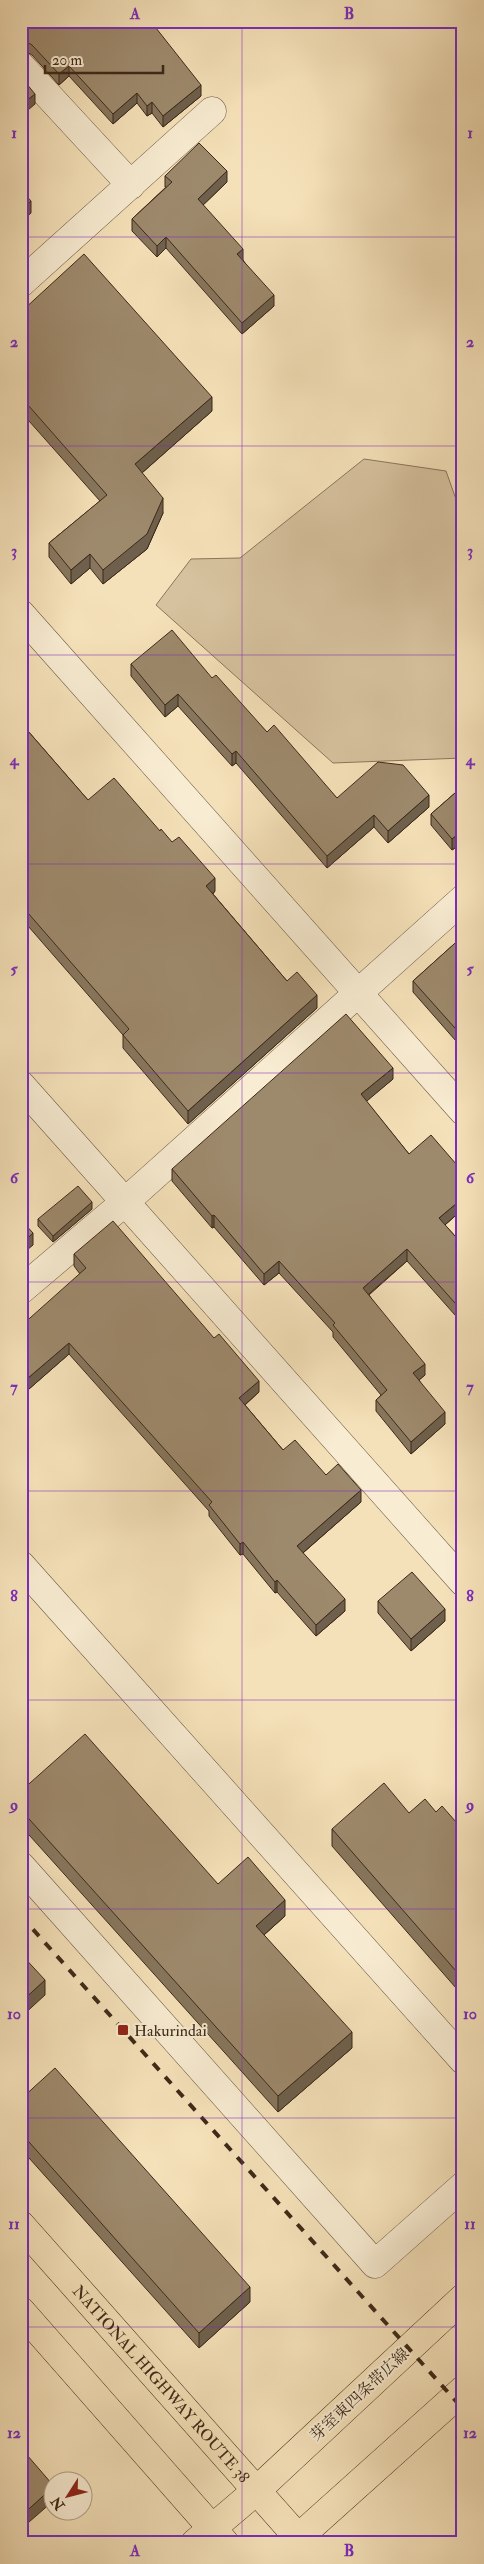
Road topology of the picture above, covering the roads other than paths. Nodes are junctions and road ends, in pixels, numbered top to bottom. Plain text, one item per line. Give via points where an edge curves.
1 (21, 66) edge
2 (212, 111) dead end
3 (131, 185) junction
4 (21, 283) edge
5 (21, 614) edge
6 (463, 899) edge
7 (359, 992) junction
8 (21, 1084) edge
9 (463, 1111) edge
10 (124, 1202) junction
11 (21, 1290) edge
12 (21, 1565) edge
13 (463, 1582) edge
14 (21, 1866) edge
15 (463, 2060) edge
16 (463, 2186) edge
17 (21, 2225) edge
18 (463, 2298) edge
19 (21, 2311) edge
20 (463, 2390) edge
21 (256, 2491) junction
22 (211, 2538) edge
23 (298, 2541) edge

1 - 3 street
2 - 3 street
3 - 4 street
5 - 7 street
6 - 7 street
7 - 9 street
7 - 10 street
8 - 10 street
10 - 11 street
10 - 13 street
12 - 15 street
14 - 16 street via 375,2264
17 - 21 main road, NATIONAL HIGHWAY ROUTE 38
18 - 21 main road, 芽室東四条帯広線
19 - 22 main road
20 - 23 main road
21 - 22 main road, 芽室東四条帯広線
21 - 23 main road, NATIONAL HIGHWAY ROUTE 38

